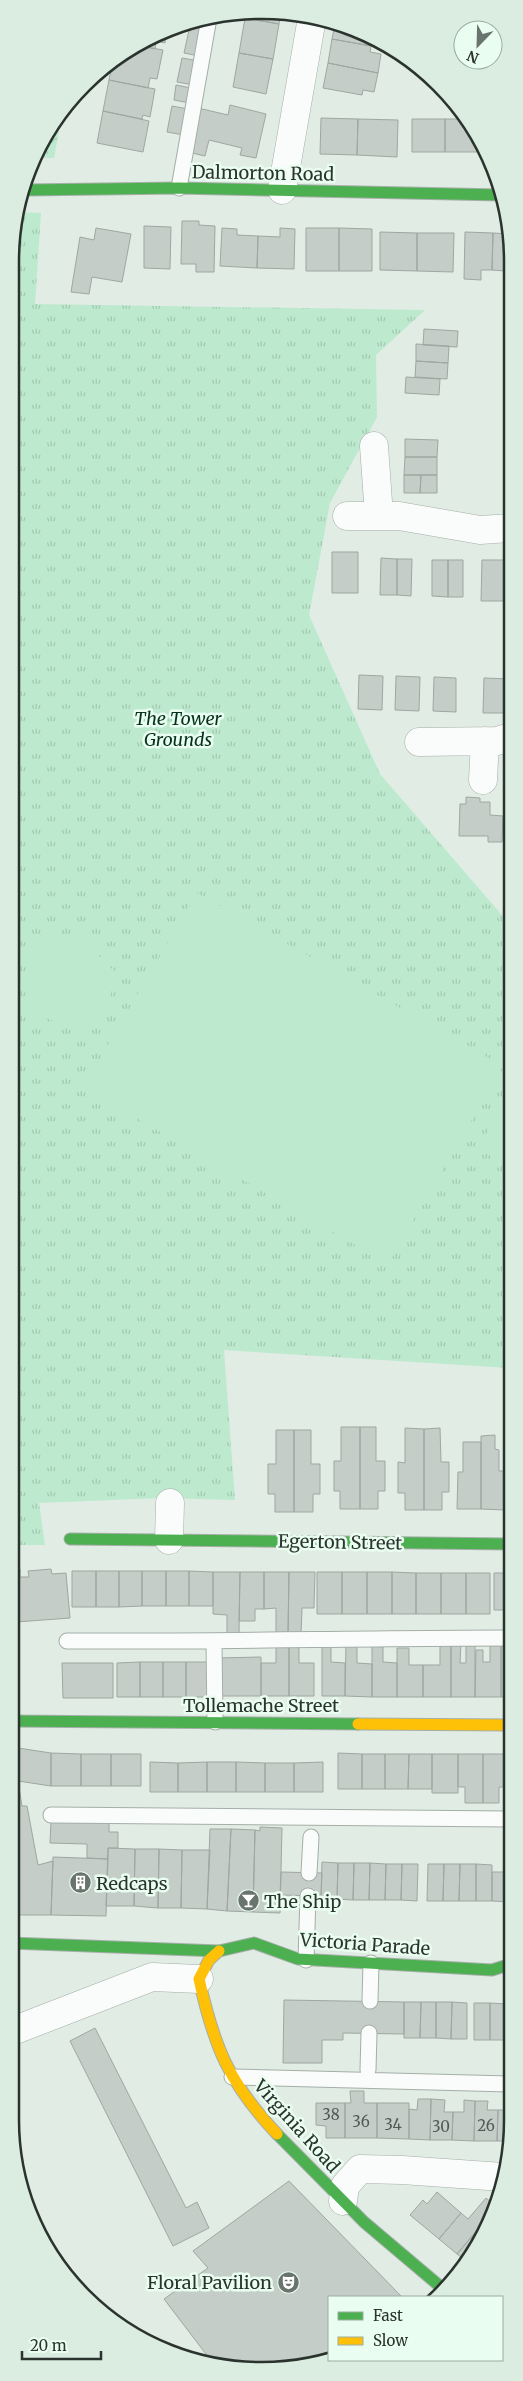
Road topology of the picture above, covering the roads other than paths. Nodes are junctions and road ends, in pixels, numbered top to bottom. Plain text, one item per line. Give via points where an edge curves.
1 (311, 24) edge
2 (208, 25) edge
3 (179, 188) junction
4 (30, 190) edge
5 (282, 190) junction
6 (495, 195) edge
7 (374, 446) dead end
8 (347, 516) dead end
9 (379, 516) junction
10 (504, 528) edge
11 (498, 739) edge
12 (419, 742) dead end
13 (483, 780) dead end
14 (170, 1503) dead end
15 (70, 1539) dead end
16 (169, 1540) junction
17 (504, 1544) edge
18 (504, 1638) edge
19 (67, 1641) dead end
20 (214, 1642) junction
21 (19, 1721) edge
22 (214, 1722) junction
23 (504, 1726) edge
24 (51, 1815) dead end
25 (504, 1819) edge
26 (311, 1837) dead end
27 (309, 1873) dead end
28 (308, 1896) dead end
29 (19, 1943) edge
30 (219, 1951) junction
31 (306, 1960) junction
32 (371, 1963) junction
33 (504, 1966) edge
34 (199, 1979) junction
35 (370, 2001) dead end
36 (19, 2029) edge
37 (369, 2034) dead end
38 (368, 2070) dead end
39 (232, 2077) junction
40 (504, 2084) edge
41 (497, 2177) edge
42 (343, 2201) junction
43 (439, 2285) edge

1 - 5 street
2 - 3 lane
3 - 4 street, Dalmorton Road
3 - 5 street, Dalmorton Road
5 - 6 street, Dalmorton Road
7 - 9 street
8 - 9 street
9 - 10 street via 400,516 480,530
11 - 12 street
11 - 13 street
14 - 16 street
15 - 16 street, Egerton Street
16 - 17 street, Egerton Street
18 - 20 lane
19 - 20 lane
20 - 22 lane
21 - 22 street, Tollemache Street
22 - 23 street, Tollemache Street
24 - 25 lane
26 - 27 lane
28 - 31 lane
29 - 30 street, Victoria Parade
30 - 31 street, Victoria Parade via 254,1943
30 - 34 street via 209,1960
31 - 32 street, Victoria Parade
32 - 33 street, Victoria Parade via 492,1970
32 - 35 lane
34 - 36 street via 152,1977
34 - 39 street, Virginia Road via 216,2040
37 - 38 lane
39 - 40 lane
39 - 42 street, Virginia Road via 270,2128
41 - 42 street via 360,2169 345,2186
42 - 43 street, Virginia Road

